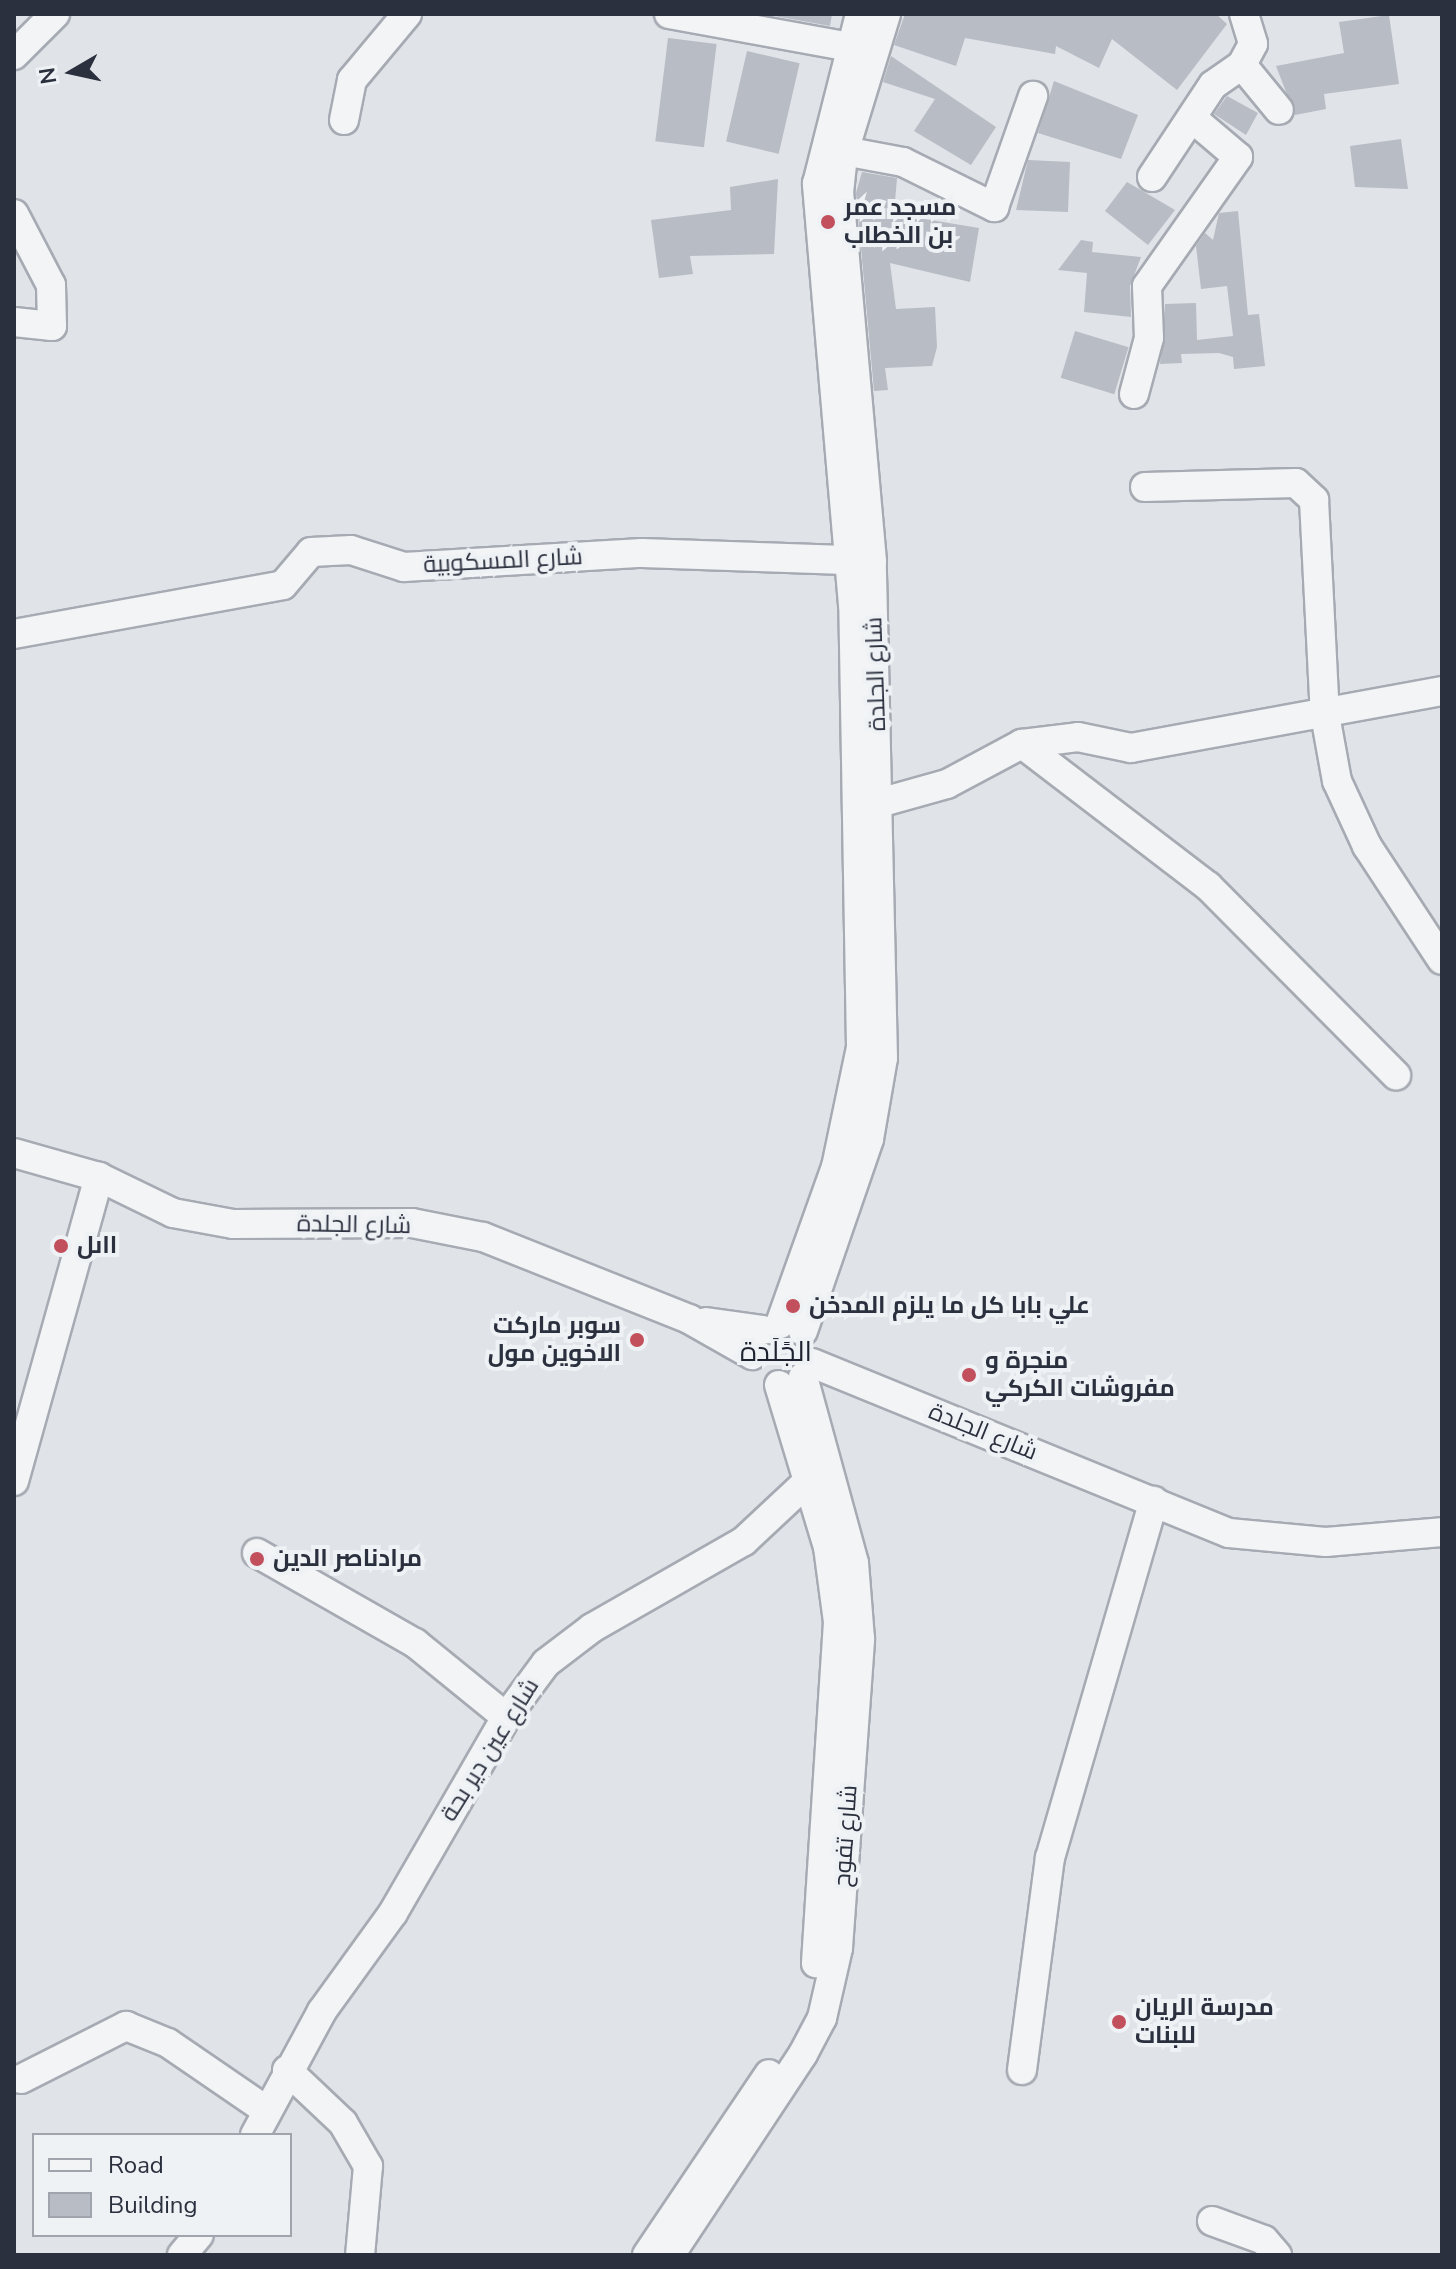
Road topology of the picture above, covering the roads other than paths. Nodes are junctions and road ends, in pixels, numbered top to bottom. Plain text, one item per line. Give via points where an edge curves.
1 (55, 14) edge
2 (407, 14) edge
3 (669, 14) edge
4 (860, 14) edge
5 (886, 14) edge
6 (1244, 14) edge
7 (850, 47) junction
8 (14, 55) edge
9 (1242, 65) junction
10 (1033, 96) dead end
11 (1279, 110) dead end
12 (1192, 118) junction
13 (344, 120) dead end
14 (844, 151) junction
15 (1152, 177) dead end
16 (14, 214) edge
17 (14, 322) edge
18 (1134, 394) dead end
19 (1145, 487) dead end
20 (860, 561) junction
21 (14, 634) edge
22 (1442, 691) edge
23 (1325, 715) junction
24 (1022, 744) junction
25 (868, 805) junction
26 (1442, 960) edge
27 (1396, 1075) dead end
28 (14, 1153) edge
29 (99, 1177) junction
30 (775, 1335) junction
31 (798, 1375) junction
32 (818, 1470) junction
33 (14, 1481) edge
34 (1154, 1501) junction
35 (1442, 1517) edge
36 (1442, 1532) edge
37 (257, 1553) dead end
38 (506, 1717) junction
39 (287, 2070) junction
40 (1022, 2070) dead end
41 (21, 2079) dead end
42 (261, 2123) edge
43 (1212, 2221) dead end
44 (197, 2237) edge
45 (182, 2255) edge
46 (360, 2255) edge
47 (647, 2255) edge
48 (670, 2255) edge
49 (1277, 2255) edge

1 - 8 street
2 - 13 street via 352,80
3 - 7 street
4 - 7 street, شارع الجلدة
5 - 14 street, شارع الجلدة
6 - 9 street via 1253,44
7 - 20 street, شارع الجلدة via 817,184
9 - 11 street
9 - 12 street via 1213,85
10 - 14 street via 994,207 903,162
12 - 15 street
12 - 18 street via 1238,157 1147,286 1149,338
14 - 20 street, شارع الجلدة via 839,245
16 - 17 street via 51,285 52,326
19 - 23 street via 1296,483 1314,500
20 - 21 street, شارع المسكوبية via 642,553 404,567 351,550 311,552 283,585
20 - 25 street, شارع الجلدة
22 - 23 street
23 - 24 street via 1131,748 1078,737
23 - 26 street via 1337,781 1353,818
24 - 25 street via 947,784
24 - 27 street via 1208,886
25 - 30 street, شارع الجلدة via 885,1020 878,1101
28 - 29 street, شارع الجلدة
29 - 30 street, شارع الجلدة via 173,1213 233,1224 412,1223 483,1237 689,1319
29 - 33 street
30 - 31 street, شارع تفوح
30 - 31 street via 759,1374
31 - 32 street, شارع تفوح
31 - 34 street, شارع الجلدة
32 - 38 street, شارع عين دير بحة via 744,1541 592,1628 546,1663
32 - 47 street via 838,1622 812,1990 773,2068
32 - 48 street, شارع تفوح via 854,1563 860,1639 832,1985 803,2054
34 - 35 street, شارع الجلدة via 1291,1526 1380,1527
34 - 36 street, شارع الجلدة via 1229,1533 1281,1540
34 - 40 street via 1050,1858
37 - 38 street via 415,1643
38 - 39 street, شارع عين دير بحة via 393,1913
39 - 42 street, شارع عين دير بحة
39 - 46 street via 343,2123 368,2166
41 - 42 street via 126,2026 168,2043
43 - 49 street via 1264,2240
44 - 45 street

